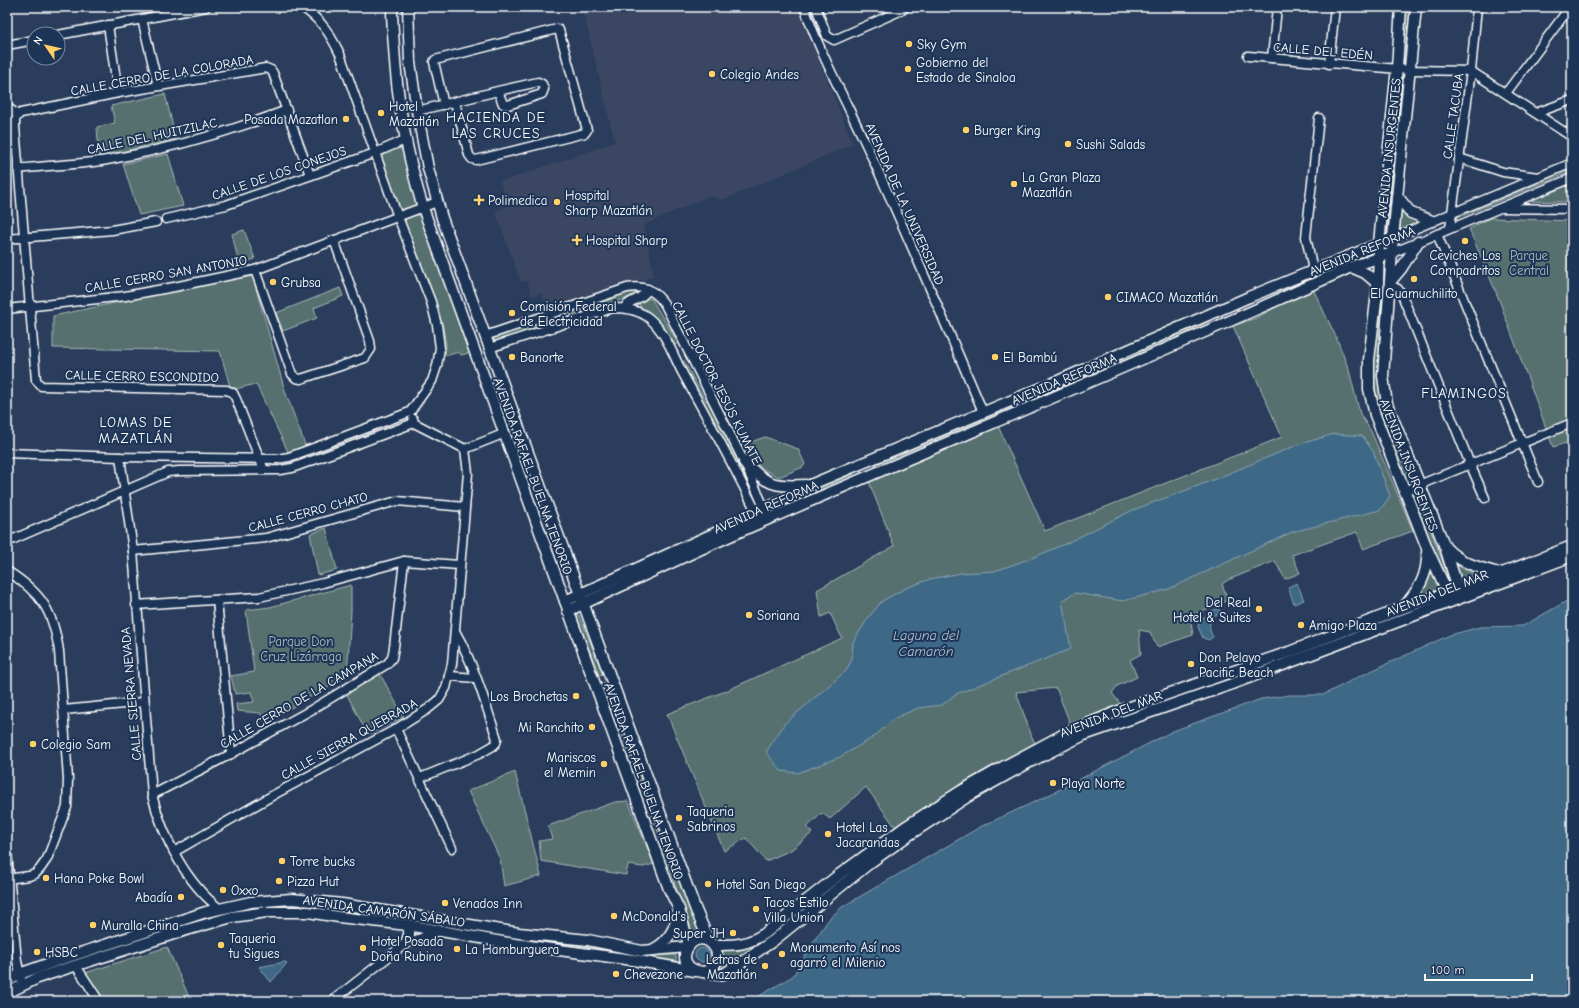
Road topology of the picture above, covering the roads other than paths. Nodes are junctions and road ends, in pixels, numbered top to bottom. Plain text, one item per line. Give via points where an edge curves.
1 (206, 7) edge
2 (302, 7) edge
3 (392, 7) edge
4 (408, 7) edge
5 (804, 7) edge
6 (816, 7) edge
7 (905, 7) edge
8 (1277, 7) edge
9 (1335, 7) edge
10 (1401, 7) edge
11 (1416, 7) edge
12 (1477, 7) edge
13 (1570, 7) edge
14 (142, 19) junction
15 (108, 25) junction
16 (66, 33) edge
17 (26, 41) edge
18 (7, 45) edge
19 (1248, 56) dead end
20 (1272, 58) junction
21 (1329, 64) junction
22 (1396, 68) junction
23 (1410, 70) junction
24 (1471, 71) junction
25 (158, 86) junction
26 (498, 90) junction
27 (118, 93) junction
28 (1506, 93) junction
29 (1572, 100) edge
30 (455, 102) junction
31 (444, 105) junction
32 (7, 107) edge
33 (287, 110) junction
34 (417, 111) junction
35 (1536, 113) junction
36 (18, 115) junction
37 (1319, 118) dead end
38 (1572, 137) edge
39 (405, 140) junction
40 (375, 153) junction
41 (1459, 158) junction
42 (1572, 163) edge
43 (19, 169) junction
44 (310, 176) junction
45 (1539, 177) junction
46 (1572, 178) edge
47 (1398, 197) junction
48 (437, 202) junction
49 (423, 208) junction
50 (1500, 208) junction
51 (1572, 209) edge
52 (1451, 214) junction
53 (398, 217) junction
54 (166, 219) dead end
55 (1432, 221) junction
56 (156, 222) dead end
57 (1450, 228) junction
58 (1437, 234) junction
59 (25, 237) junction
60 (1393, 238) junction
61 (7, 239) edge
62 (334, 240) junction
63 (1418, 242) junction
64 (1379, 243) junction
65 (1392, 253) junction
66 (1378, 257) junction
67 (1351, 267) junction
68 (255, 270) junction
69 (1313, 270) junction
70 (1293, 279) junction
71 (1378, 284) junction
72 (1390, 284) junction
73 (648, 289) junction
74 (1296, 292) junction
75 (28, 307) junction
76 (624, 308) junction
77 (1227, 308) junction
78 (7, 309) edge
79 (1232, 320) junction
80 (484, 336) junction
81 (489, 348) junction
82 (689, 354) junction
83 (676, 361) junction
84 (410, 412) junction
85 (983, 412) junction
86 (414, 423) junction
87 (1572, 423) edge
88 (503, 434) junction
89 (1521, 443) junction
90 (7, 446) edge
91 (465, 449) junction
92 (7, 453) edge
93 (23, 453) junction
94 (120, 457) junction
95 (260, 459) junction
96 (744, 462) junction
97 (1470, 464) junction
98 (264, 470) junction
99 (1538, 482) dead end
100 (1419, 484) junction
101 (810, 485) junction
102 (125, 491) junction
103 (1404, 491) junction
104 (1485, 498) dead end
105 (465, 507) junction
106 (763, 516) junction
107 (7, 542) edge
108 (1572, 546) edge
109 (1445, 547) junction
110 (1427, 548) junction
111 (133, 551) junction
112 (1572, 556) edge
113 (404, 561) junction
114 (459, 565) junction
115 (7, 571) edge
116 (1499, 573) junction
117 (1454, 595) junction
118 (582, 599) junction
119 (217, 600) junction
120 (136, 605) junction
121 (567, 606) junction
122 (1403, 608) junction
123 (455, 631) junction
124 (450, 676) junction
125 (476, 678) junction
126 (144, 702) junction
127 (64, 710) junction
128 (396, 729) junction
129 (231, 754) junction
130 (420, 778) junction
131 (152, 795) junction
132 (452, 848) dead end
133 (7, 852) edge
134 (174, 852) junction
135 (8, 879) edge
136 (220, 909) junction
137 (679, 909) junction
138 (445, 920) junction
139 (407, 925) junction
140 (442, 932) junction
141 (711, 943) junction
142 (405, 944) junction
143 (688, 946) junction
144 (653, 950) junction
145 (76, 966) junction
146 (700, 971) junction
147 (20, 974) junction
148 (7, 981) edge
149 (22, 986) junction
150 (7, 993) edge
151 (99, 1001) edge
152 (332, 1001) edge

1 - 14 street
2 - 40 street via 316,17 330,33
3 - 39 main road, AVENIDA RAFAEL BUELNA TENORIO via 395,72
4 - 34 main road, AVENIDA RAFAEL BUELNA TENORIO via 410,62
5 - 85 street, AVENIDA DE LA UNIVERSIDAD
6 - 7 street via 826,36 834,40
8 - 20 street
9 - 21 street
10 - 22 main road, AVENIDA INSURGENTES
11 - 23 main road, AVENIDA INSURGENTES
12 - 24 street, CALLE TACUBA
13 - 28 street
14 - 15 street
14 - 25 street
15 - 16 street
15 - 27 street
17 - 18 street
19 - 20 street, CALLE DEL EDÉN
20 - 21 street, CALLE DEL EDÉN
21 - 22 street, CALLE DEL EDÉN
22 - 23 street, AVENIDA INSURGENTES
22 - 64 main road, AVENIDA INSURGENTES
23 - 24 street
23 - 47 main road, AVENIDA INSURGENTES
24 - 28 street
24 - 41 street, CALLE TACUBA
25 - 27 street, CALLE CERRO DE LA COLORADA
25 - 33 street, CALLE CERRO DE LA COLORADA via 266,68 273,73
26 - 26 street via 505,106 542,94 544,89 538,82
26 - 30 street
27 - 36 street, CALLE CERRO DE LA COLORADA
28 - 35 street
29 - 35 street
30 - 31 street
30 - 31 street via 469,155 476,160 585,133 587,130 558,29 435,61
31 - 34 street
32 - 36 street
33 - 43 street, CALLE DEL HUITZILAC via 216,135 138,154 88,163
33 - 44 street, CALLE CERRO DE LA COLORADA
34 - 48 main road, AVENIDA RAFAEL BUELNA TENORIO
35 - 38 street
36 - 43 street via 15,120
37 - 69 street via 1306,237
39 - 40 street, CALLE DE LOS CONEJOS
39 - 49 main road, AVENIDA RAFAEL BUELNA TENORIO
40 - 44 street, CALLE DE LOS CONEJOS
40 - 53 street
41 - 45 street via 1503,172
41 - 52 street, CALLE TACUBA
42 - 45 street, AVENIDA REFORMA
43 - 59 street
44 - 54 street, CALLE DE LOS CONEJOS via 226,205
45 - 52 street, AVENIDA REFORMA
46 - 50 street, AVENIDA REFORMA
47 - 55 main road via 1411,213
47 - 60 main road, AVENIDA INSURGENTES
48 - 49 street, CALLE CERRO SAN ANTONIO
48 - 80 main road, AVENIDA RAFAEL BUELNA TENORIO
49 - 53 street, CALLE CERRO SAN ANTONIO
49 - 88 main road, AVENIDA RAFAEL BUELNA TENORIO
50 - 51 street
50 - 57 street, AVENIDA REFORMA
52 - 55 street, AVENIDA REFORMA
52 - 57 street, CALLE TACUBA
53 - 62 street, CALLE CERRO SAN ANTONIO
53 - 84 street via 430,302 440,348 438,366 432,381
55 - 60 street, AVENIDA REFORMA
56 - 59 street via 112,230
57 - 58 street, AVENIDA REFORMA
58 - 63 street, AVENIDA REFORMA
58 - 89 street
59 - 61 street
59 - 75 street
60 - 64 main road, AVENIDA REFORMA
60 - 65 main road, AVENIDA INSURGENTES
62 - 68 street, CALLE CERRO SAN ANTONIO
62 - 68 street via 370,341 371,349 366,358 302,379 296,378 292,374
63 - 65 street, AVENIDA REFORMA
63 - 72 main road
64 - 66 main road, AVENIDA INSURGENTES
64 - 69 main road, AVENIDA REFORMA
65 - 66 main road, AVENIDA REFORMA
65 - 72 main road, AVENIDA INSURGENTES
66 - 67 main road, AVENIDA REFORMA
66 - 71 main road, AVENIDA INSURGENTES
67 - 71 main road via 1365,272
67 - 74 main road, AVENIDA REFORMA
68 - 75 street, CALLE CERRO SAN ANTONIO via 125,296
69 - 70 main road, AVENIDA REFORMA
70 - 74 main road
70 - 77 main road, AVENIDA REFORMA
71 - 103 main road, AVENIDA INSURGENTES via 1369,360 1369,389 1375,415
72 - 97 street via 1402,295
72 - 100 main road, AVENIDA INSURGENTES via 1383,365 1385,397
73 - 76 street via 645,294
73 - 80 street via 627,288
73 - 82 street, CALLE DOCTOR JESÚS KUMATE via 665,305
74 - 79 main road, AVENIDA REFORMA
75 - 78 street, CALLE CERRO SAN ANTONIO
75 - 95 street, CALLE CERRO ESCONDIDO via 36,380 41,386 227,390 233,393 236,399
76 - 81 street, CALLE DOCTOR JESÚS KUMATE via 613,308
76 - 83 street, CALLE DOCTOR JESÚS KUMATE via 650,318
77 - 79 main road
77 - 85 main road, AVENIDA REFORMA
79 - 106 main road, AVENIDA REFORMA via 1112,373
80 - 81 main road, AVENIDA RAFAEL BUELNA TENORIO
81 - 118 main road, AVENIDA RAFAEL BUELNA TENORIO
82 - 83 street
82 - 96 street, CALLE DOCTOR JESÚS KUMATE
83 - 106 street, CALLE DOCTOR JESÚS KUMATE
84 - 86 street
84 - 95 street via 289,457
85 - 101 main road, AVENIDA REFORMA
86 - 91 street
86 - 98 street via 292,468
87 - 89 street
88 - 91 street
88 - 121 main road, AVENIDA RAFAEL BUELNA TENORIO
89 - 97 street
89 - 99 street
90 - 93 street
91 - 105 street, CALLE SIERRA QUEBRADA via 468,473
92 - 93 street
93 - 94 street
94 - 95 street
94 - 102 street, CALLE SIERRA NEVADA
95 - 98 street, CALLE CERRO ESCONDIDO
96 - 101 main road via 772,484
96 - 106 street, CALLE DOCTOR JESÚS KUMATE
97 - 100 street
97 - 104 street
98 - 102 street via 174,472
100 - 103 street
100 - 109 main road, AVENIDA INSURGENTES
101 - 106 main road, AVENIDA REFORMA
102 - 107 street
102 - 111 street, CALLE SIERRA NEVADA
103 - 110 main road, AVENIDA INSURGENTES
105 - 111 street, CALLE CERRO CHATO via 397,501 266,538
105 - 114 street, CALLE SIERRA QUEBRADA
106 - 118 main road, AVENIDA REFORMA
108 - 116 main road, AVENIDA DEL MAR
109 - 116 main road via 1467,563
109 - 117 main road, AVENIDA INSURGENTES
110 - 117 main road, AVENIDA INSURGENTES
110 - 122 main road via 1424,577
111 - 120 street, CALLE SIERRA NEVADA
112 - 117 main road, AVENIDA DEL MAR
113 - 114 street
113 - 119 street via 259,598
113 - 129 street, CALLE CERRO DE LA CAMPANA via 394,647 392,658 387,664
114 - 123 street, CALLE SIERRA QUEBRADA
115 - 127 street via 25,582 37,594 51,619 59,651
116 - 117 main road, AVENIDA DEL MAR
117 - 122 main road, AVENIDA DEL MAR
117 - 146 main road, AVENIDA DEL MAR via 1235,683 1084,735 967,797 909,835 745,961 720,975
118 - 121 main road, AVENIDA REFORMA
118 - 141 main road, AVENIDA RAFAEL BUELNA TENORIO via 692,901
119 - 120 street
119 - 129 street
120 - 126 street, CALLE SIERRA NEVADA
121 - 137 main road, AVENIDA RAFAEL BUELNA TENORIO
122 - 141 main road, AVENIDA DEL MAR via 1290,652 1116,712 1068,732 996,770 905,827 751,942 737,945
123 - 124 street, CALLE SIERRA QUEBRADA
123 - 125 street
124 - 125 street
124 - 128 street, CALLE SIERRA QUEBRADA via 439,700
125 - 130 street via 497,739 496,743 479,754
126 - 127 street
126 - 131 street, CALLE SIERRA NEVADA
127 - 135 street via 67,807 47,859 40,869 35,874
128 - 130 street
128 - 134 street, CALLE SIERRA QUEBRADA
129 - 131 street, CALLE CERRO DE LA CAMPANA
130 - 132 street
131 - 134 street, CALLE SIERRA NEVADA via 157,816
133 - 135 street
134 - 136 street, CALLE SIERRA NEVADA via 196,886
135 - 147 street
136 - 138 main road, AVENIDA CAMARÓN SÁBALO via 252,902 292,899
136 - 147 main road, AVENIDA CAMARÓN SÁBALO
137 - 143 main road, AVENIDA RAFAEL BUELNA TENORIO
137 - 144 main road via 670,934 662,945
138 - 140 street
138 - 144 main road, AVENIDA CAMARÓN SÁBALO via 519,933 588,940 642,951
139 - 140 main road, AVENIDA CAMARÓN SÁBALO
139 - 142 main road via 410,933
139 - 145 main road, AVENIDA CAMARÓN SÁBALO via 308,912 267,912 206,924
140 - 142 street
140 - 146 main road, AVENIDA CAMARÓN SÁBALO
141 - 143 main road via 698,940
141 - 146 main road via 718,955 717,961 714,966
142 - 152 street
143 - 144 main road, AVENIDA CAMARÓN SÁBALO
143 - 146 main road via 686,961 691,968
145 - 149 main road, AVENIDA CAMARÓN SÁBALO via 40,977
145 - 151 street
147 - 148 main road, AVENIDA CAMARÓN SÁBALO
147 - 149 street
149 - 150 main road, AVENIDA CAMARÓN SÁBALO

